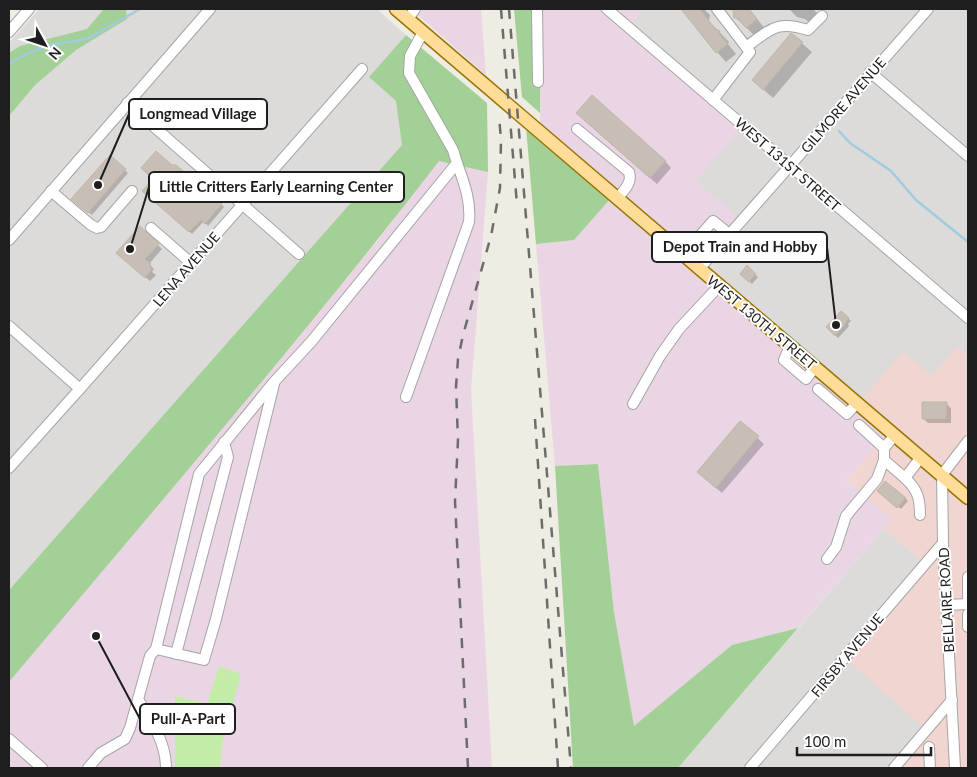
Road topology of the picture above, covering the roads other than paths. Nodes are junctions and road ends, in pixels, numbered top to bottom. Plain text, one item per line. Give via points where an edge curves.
1 (29, 9) edge
2 (210, 9) edge
3 (396, 9) edge
4 (537, 9) edge
5 (608, 9) edge
6 (717, 9) edge
7 (928, 9) edge
8 (411, 14) edge
9 (822, 16) dead end
10 (9, 32) edge
11 (423, 32) junction
12 (746, 47) junction
13 (362, 69) dead end
14 (870, 72) junction
15 (538, 82) dead end
16 (713, 100) junction
17 (127, 103) junction
18 (577, 129) dead end
19 (968, 156) edge
20 (457, 163) junction
21 (790, 165) junction
22 (51, 191) junction
23 (132, 191) dead end
24 (617, 199) junction
25 (243, 204) junction
26 (151, 228) dead end
27 (729, 234) junction
28 (9, 240) edge
29 (299, 254) dead end
30 (684, 255) junction
31 (191, 263) junction
32 (699, 269) junction
33 (719, 286) junction
34 (968, 318) edge
35 (9, 326) edge
36 (790, 346) junction
37 (815, 368) junction
38 (828, 378) junction
39 (806, 379) junction
40 (274, 382) junction
41 (80, 389) junction
42 (818, 389) junction
43 (406, 397) dead end
44 (857, 403) junction
45 (633, 404) dead end
46 (847, 414) junction
47 (870, 414) junction
48 (860, 425) junction
49 (895, 435) junction
50 (968, 441) edge
51 (224, 442) junction
52 (884, 448) junction
53 (921, 457) junction
54 (884, 460) junction
55 (9, 468) edge
56 (942, 475) junction
57 (906, 478) junction
58 (968, 498) edge
59 (920, 515) dead end
60 (943, 543) junction
61 (827, 559) dead end
62 (968, 578) edge
63 (947, 604) junction
64 (968, 607) edge
65 (968, 627) edge
66 (156, 649) junction
67 (176, 654) junction
68 (952, 700) junction
69 (139, 701) junction
70 (9, 739) edge
71 (929, 747) dead end
72 (42, 768) edge
73 (88, 768) edge
74 (166, 768) edge
75 (750, 768) edge
76 (894, 768) edge
77 (930, 768) edge
78 (955, 768) edge

1 - 10 street
2 - 17 street
3 - 8 main road, WEST 130TH STREET
4 - 15 street
5 - 16 street, WEST 131ST STREET
6 - 12 street
7 - 14 street, GILMORE AVENUE
8 - 11 main road, WEST 130TH STREET
9 - 12 street via 808,30 783,25
11 - 20 street via 410,56 409,73 453,150
11 - 24 main road, WEST 130TH STREET
12 - 16 street via 750,52
13 - 25 street, LENA AVENUE
14 - 19 street
14 - 21 street, GILMORE AVENUE
16 - 21 street, WEST 131ST STREET
17 - 22 street
17 - 25 street
18 - 24 street via 629,172 629,184
20 - 40 street via 311,342
20 - 43 street via 468,192 470,222
21 - 27 street, GILMORE AVENUE
21 - 34 street, WEST 131ST STREET
22 - 23 street via 97,228
22 - 28 street
24 - 30 main road, WEST 130TH STREET
25 - 29 street
25 - 31 street, LENA AVENUE
26 - 31 street
27 - 30 street via 712,221
27 - 32 street, GILMORE AVENUE
30 - 32 main road, WEST 130TH STREET
31 - 41 street, LENA AVENUE
32 - 33 main road, WEST 130TH STREET
33 - 36 main road, WEST 130TH STREET
33 - 45 street via 674,336
35 - 41 street
36 - 37 main road, WEST 130TH STREET
36 - 39 street via 784,360
37 - 38 main road, WEST 130TH STREET
37 - 39 street
38 - 42 street
38 - 44 main road, WEST 130TH STREET
39 - 42 street
40 - 51 street
40 - 67 street via 204,660
41 - 55 street, LENA AVENUE
42 - 46 street
44 - 46 street
44 - 47 main road, WEST 130TH STREET
46 - 48 street
47 - 48 street
47 - 49 main road, WEST 130TH STREET
48 - 52 street
49 - 52 street
49 - 53 main road, WEST 130TH STREET
50 - 56 street
51 - 66 street via 199,474
51 - 67 street via 228,457
52 - 54 street
53 - 56 main road, WEST 130TH STREET
53 - 57 street
54 - 57 street
54 - 61 street via 877,479 846,516 836,547
56 - 58 main road, WEST 130TH STREET
56 - 60 street, BELLAIRE ROAD
57 - 59 street via 918,492
60 - 63 street, BELLAIRE ROAD
60 - 75 street, FIRSBY AVENUE
62 - 64 street
63 - 64 street
63 - 68 street, BELLAIRE ROAD
64 - 65 street
66 - 67 street
66 - 69 street via 150,656
68 - 76 street
68 - 78 street, BELLAIRE ROAD
69 - 73 street via 125,740 101,753
69 - 74 street via 157,730 166,756
70 - 72 street
71 - 77 street

